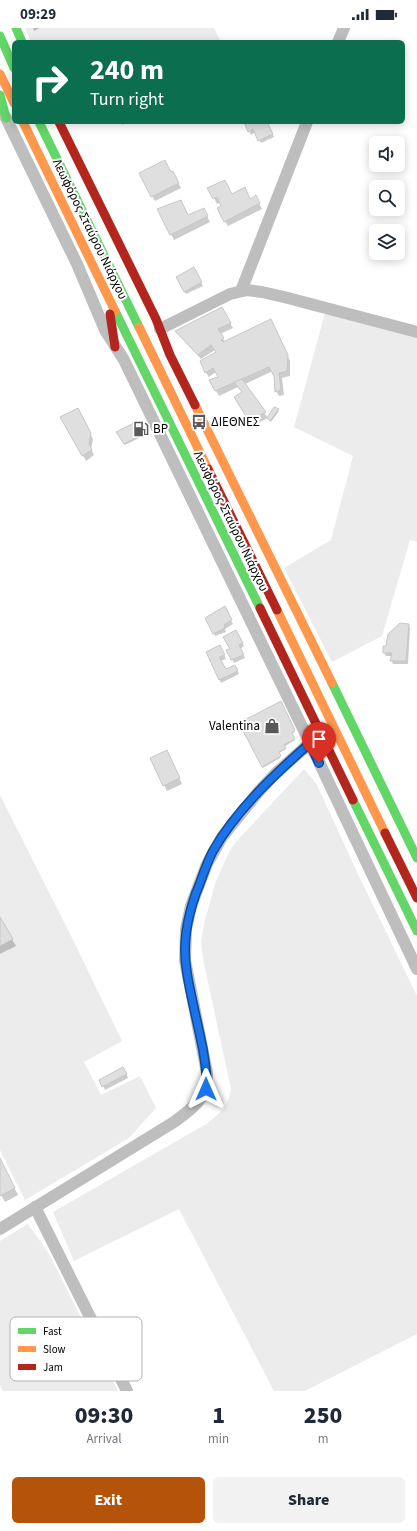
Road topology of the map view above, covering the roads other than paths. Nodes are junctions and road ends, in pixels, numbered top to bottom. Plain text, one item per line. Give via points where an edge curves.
1 (16, 28) edge
2 (344, 28) edge
3 (0, 36) edge
4 (21, 40) edge
5 (339, 40) edge
6 (12, 63) edge
7 (0, 74) edge
8 (0, 95) edge
9 (12, 99) edge
10 (3, 113) edge
11 (24, 124) edge
12 (40, 124) edge
13 (60, 124) edge
14 (306, 124) edge
15 (241, 291) junction
16 (109, 298) junction
17 (136, 322) junction
18 (160, 329) junction
19 (417, 332) edge
20 (116, 347) junction
21 (268, 552) junction
22 (296, 651) junction
23 (310, 743) junction
24 (417, 858) edge
25 (417, 898) edge
26 (417, 931) edge
27 (417, 969) edge
28 (35, 1207) junction
29 (0, 1229) edge
30 (91, 1317) edge
31 (123, 1381) edge
32 (128, 1391) edge

1 - 4 main road
2 - 5 street
3 - 6 main road
7 - 9 main road
8 - 10 main road
10 - 20 street via 77,264 105,330
11 - 16 main road, Λεωφόρος Σταύρου Νιάρχου
12 - 17 main road, Λεωφόρος Σταύρου Νιάρχου
13 - 18 main road
14 - 15 street
15 - 18 street
15 - 19 street via 257,291 284,297
16 - 20 main road
16 - 26 main road, Λεωφόρος Σταύρου Νιάρχου
17 - 18 main road via 152,329
17 - 22 main road, Λεωφόρος Σταύρου Νιάρχου
18 - 21 main road via 170,355
20 - 23 street
21 - 22 main road via 269,570 292,624
21 - 24 main road
22 - 25 main road, Λεωφόρος Σταύρου Νιάρχου
23 - 27 street
23 - 28 street via 260,790 222,837 207,864 191,906 184,951 206,1073 205,1092 191,1109 174,1122
28 - 29 street
28 - 30 street
31 - 32 street

